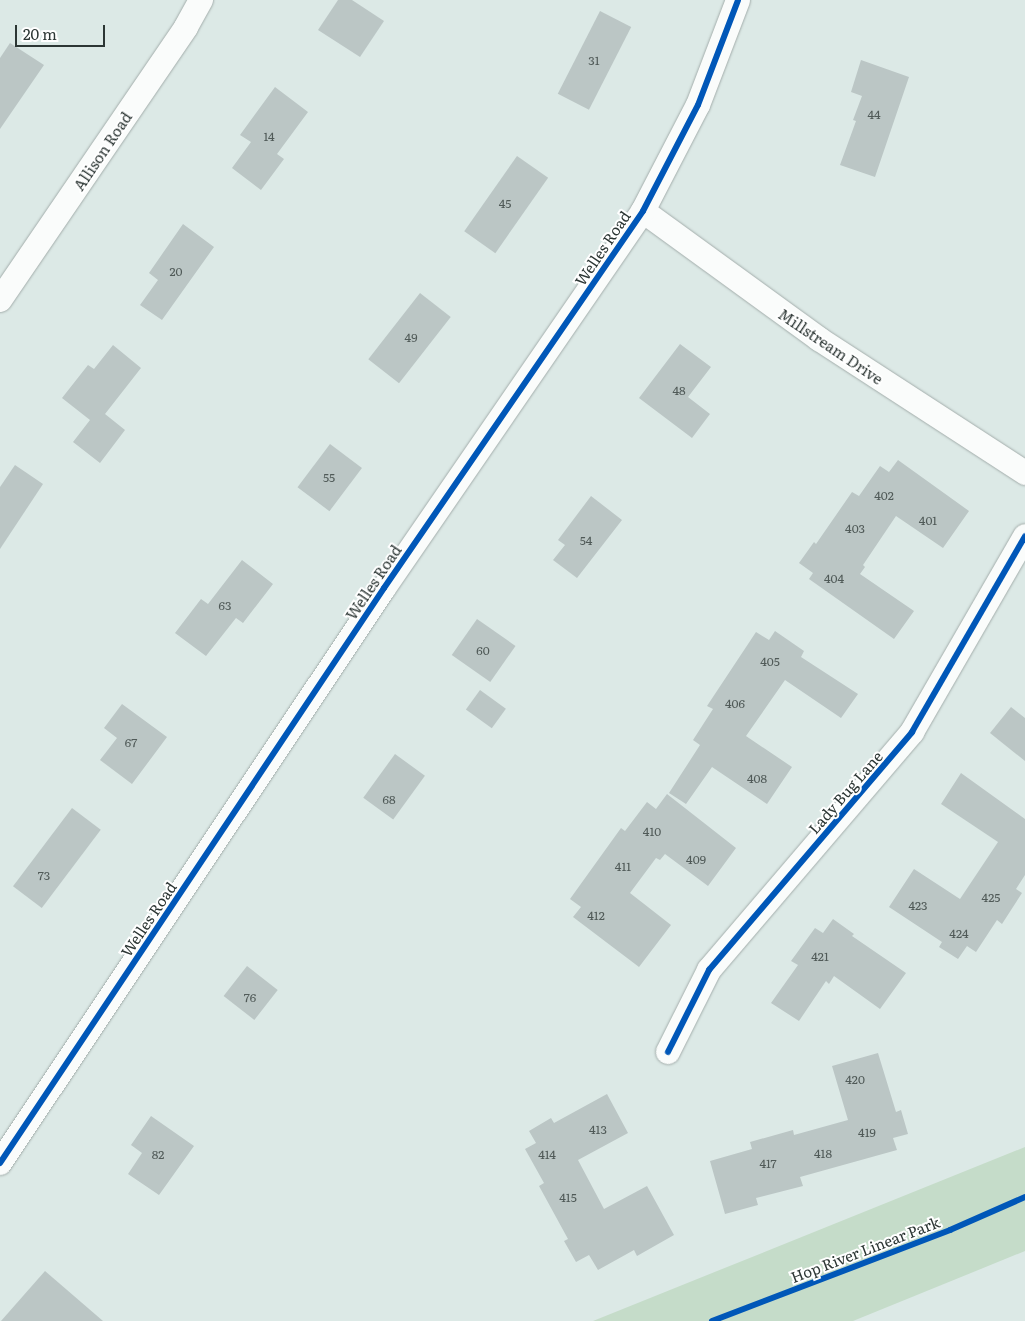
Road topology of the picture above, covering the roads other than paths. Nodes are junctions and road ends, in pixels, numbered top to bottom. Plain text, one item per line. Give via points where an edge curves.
1 (201, 0) edge
2 (738, 0) edge
3 (642, 211) junction
4 (0, 300) edge
5 (1025, 474) edge
6 (1025, 536) edge
7 (668, 1052) dead end
8 (0, 1163) edge

1 - 4 street, Allison Road via 186,27
2 - 3 street, Welles Road via 698,105
3 - 5 street, Millstream Drive via 819,339
3 - 8 street, Welles Road via 390,580
6 - 7 street, Lady Bug Lane via 912,732 709,970

